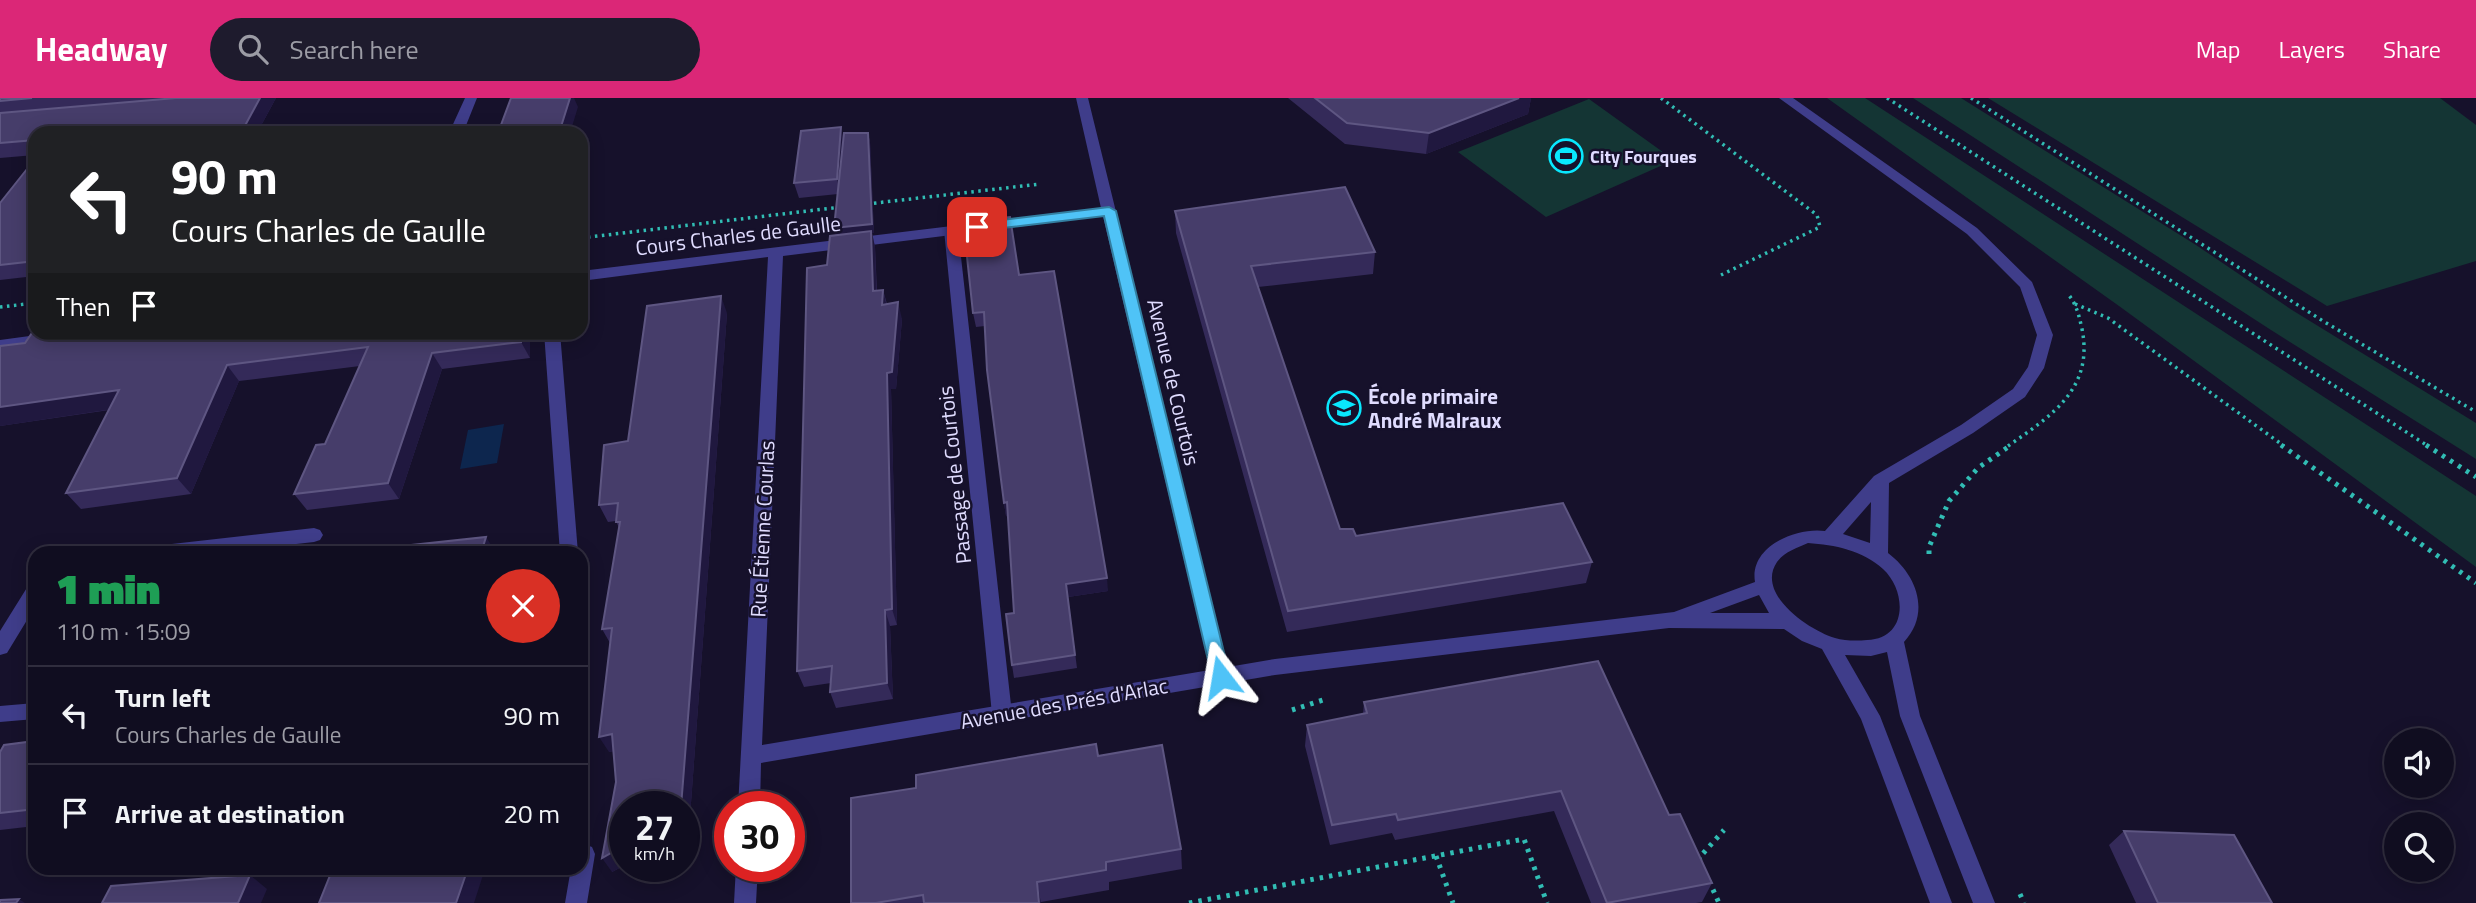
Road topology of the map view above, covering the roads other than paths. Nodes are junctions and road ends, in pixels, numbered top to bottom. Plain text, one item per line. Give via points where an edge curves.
1 (471, 98) edge
2 (1083, 98) edge
3 (1785, 98) edge
4 (459, 126) edge
5 (1109, 211) junction
6 (951, 230) junction
7 (776, 252) junction
8 (588, 274) edge
9 (40, 340) edge
10 (553, 340) edge
11 (0, 345) edge
12 (1880, 480) junction
13 (314, 535) dead end
14 (1830, 537) junction
15 (216, 546) edge
16 (568, 546) edge
17 (1879, 556) junction
18 (1764, 586) junction
19 (28, 602) edge
20 (1669, 620) junction
21 (1787, 621) junction
22 (1894, 640) junction
23 (1829, 645) junction
24 (0, 647) edge
25 (1221, 677) junction
26 (28, 712) edge
27 (0, 714) edge
28 (1002, 714) junction
29 (751, 756) junction
30 (750, 791) edge
31 (581, 875) edge
32 (746, 882) edge
33 (576, 903) edge
34 (745, 903) edge
35 (1941, 903) edge
36 (1984, 903) edge

1 - 4 street
2 - 5 street, Avenue de Courtois
3 - 12 street via 1972,231 2027,285 2045,335 2036,368 2019,393
5 - 6 street, Cours Charles de Gaulle
5 - 25 street, Avenue de Courtois
6 - 7 street, Cours Charles de Gaulle
6 - 28 street, Passage de Courtois
7 - 8 street, Cours Charles de Gaulle
7 - 29 street, Rue Étienne Courlas
9 - 11 street
10 - 16 street
12 - 14 street
12 - 17 street
13 - 15 street
14 - 17 street
14 - 18 street via 1807,536 1786,542 1771,553
17 - 22 street via 1897,572 1909,592 1912,611 1906,628
18 - 20 street, Avenue des Prés d'Arlac
18 - 21 street
19 - 24 street
20 - 21 street, Avenue des Prés d'Arlac
20 - 25 street, Avenue des Prés d'Arlac
21 - 23 street
22 - 23 street via 1876,648
22 - 36 street via 1910,716
23 - 35 street via 1870,716
25 - 28 street, Avenue des Prés d'Arlac
26 - 27 street
28 - 29 street, Avenue des Prés d'Arlac
29 - 30 street, Rue Étienne Courlas
31 - 33 street
32 - 34 street

